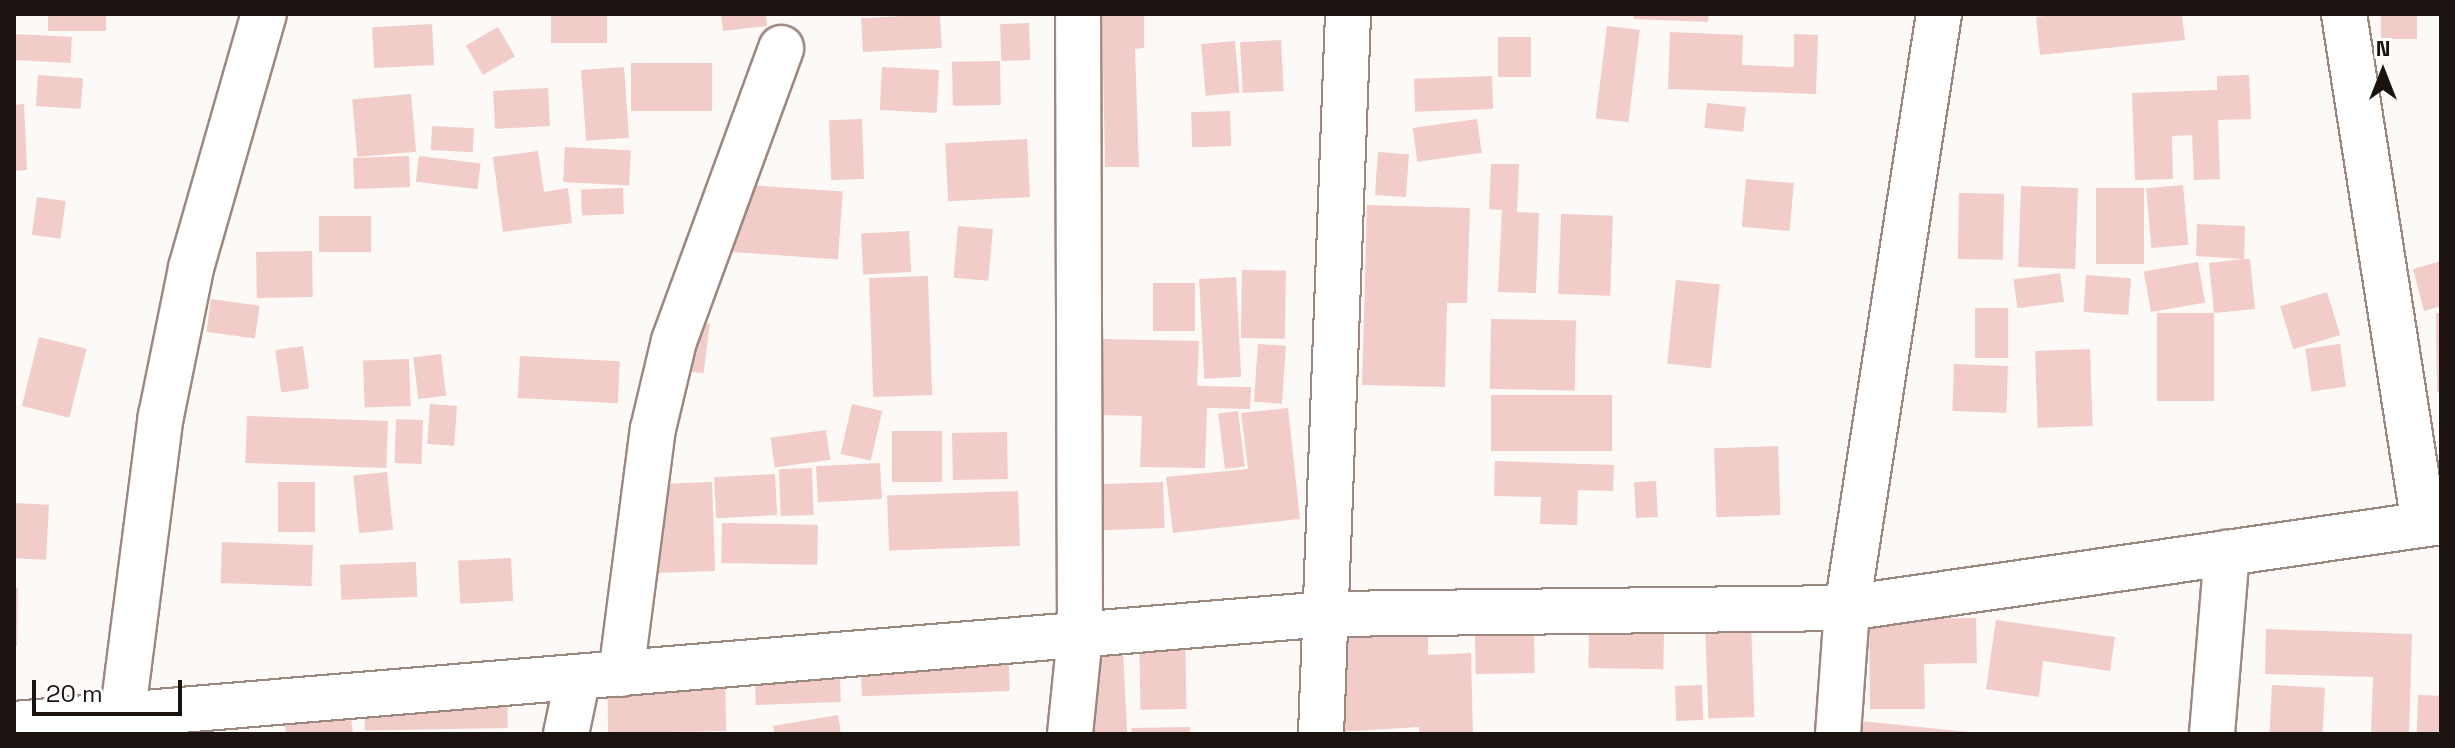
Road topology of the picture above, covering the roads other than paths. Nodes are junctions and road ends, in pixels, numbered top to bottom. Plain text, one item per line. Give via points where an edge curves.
1 (264, 14) edge
2 (1078, 14) edge
3 (1348, 14) edge
4 (1939, 14) edge
5 (2344, 14) edge
6 (781, 48) dead end
7 (2433, 523) edge
8 (2227, 553) junction
9 (1847, 608) junction
10 (1327, 614) junction
11 (1080, 635) junction
12 (621, 674) junction
13 (578, 677) junction
14 (14, 724) edge
15 (120, 725) edge
16 (566, 734) edge
17 (1070, 734) edge
18 (1321, 734) edge
19 (1838, 734) edge
20 (2212, 734) edge

1 - 15 street via 191,268 161,416
2 - 11 street
3 - 10 street
4 - 9 street
5 - 7 street
6 - 12 street via 674,341 653,429
7 - 8 street
8 - 9 street
8 - 20 street
9 - 10 street
9 - 19 street
10 - 11 street
10 - 18 street
11 - 12 street
11 - 17 street
12 - 13 street
13 - 15 street
13 - 16 street
14 - 15 street

